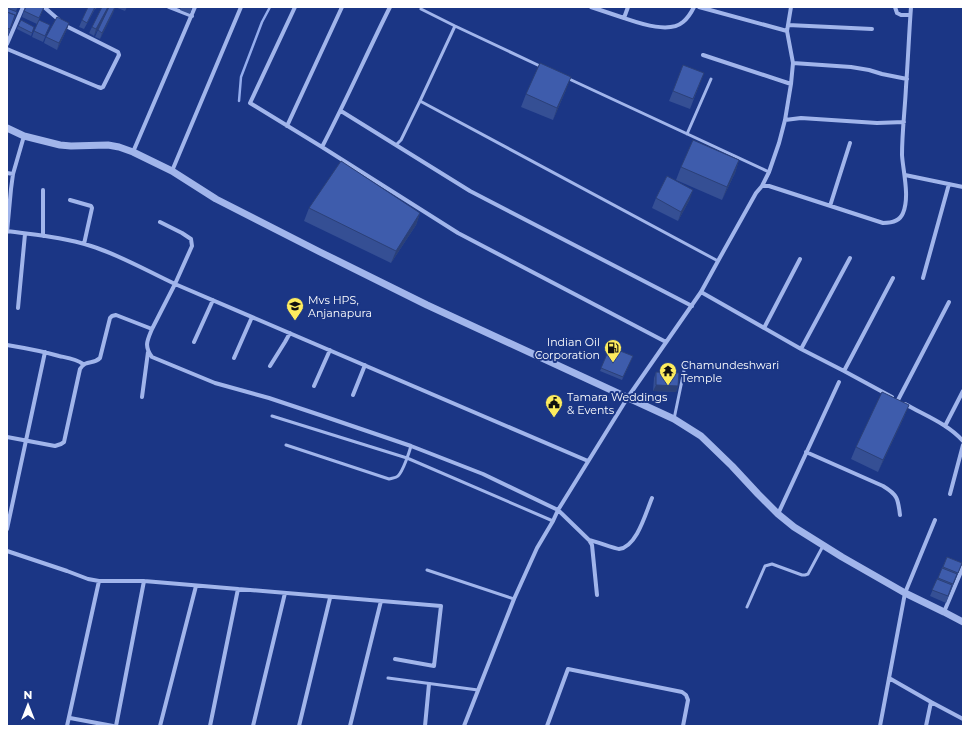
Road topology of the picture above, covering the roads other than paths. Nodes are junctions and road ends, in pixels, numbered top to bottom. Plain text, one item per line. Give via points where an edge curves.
1 (23, 7) edge
2 (44, 7) edge
3 (169, 7) edge
4 (196, 7) edge
5 (241, 7) edge
6 (295, 7) edge
7 (342, 7) edge
8 (390, 7) edge
9 (591, 7) edge
10 (628, 7) edge
11 (694, 7) edge
12 (699, 7) edge
13 (791, 7) edge
14 (895, 7) edge
15 (911, 7) edge
16 (421, 9) dead end
17 (910, 15) junction
18 (192, 16) junction
19 (624, 18) junction
20 (788, 25) junction
21 (455, 26) junction
22 (872, 29) dead end
23 (787, 31) junction
24 (7, 44) edge
25 (7, 49) edge
26 (703, 55) dead end
27 (793, 63) junction
28 (546, 69) edge
29 (560, 75) edge
30 (711, 79) dead end
31 (907, 79) junction
32 (791, 84) junction
33 (420, 101) junction
34 (341, 110) junction
35 (785, 120) junction
36 (904, 122) junction
37 (287, 126) junction
38 (7, 128) edge
39 (687, 134) junction
40 (24, 136) junction
41 (850, 143) dead end
42 (396, 145) junction
43 (322, 147) junction
44 (133, 152) junction
45 (172, 171) junction
46 (769, 172) junction
47 (7, 173) edge
48 (13, 174) junction
49 (905, 175) junction
50 (949, 184) junction
51 (762, 186) junction
52 (963, 187) edge
53 (43, 190) dead end
54 (70, 200) dead end
55 (830, 206) junction
56 (160, 222) dead end
57 (7, 232) edge
58 (25, 234) junction
59 (43, 236) junction
60 (84, 244) junction
61 (850, 258) dead end
62 (800, 259) dead end
63 (718, 262) junction
64 (893, 278) dead end
65 (923, 278) dead end
66 (175, 284) junction
67 (700, 292) junction
68 (213, 300) junction
69 (949, 302) dead end
70 (692, 306) junction
71 (18, 308) dead end
72 (252, 317) junction
73 (764, 328) junction
74 (152, 329) junction
75 (290, 333) junction
76 (194, 342) dead end
77 (666, 342) junction
78 (7, 345) edge
79 (801, 349) junction
80 (330, 350) junction
81 (45, 352) junction
82 (148, 352) junction
83 (234, 358) dead end
84 (83, 364) junction
85 (365, 365) junction
86 (270, 366) dead end
87 (685, 366) dead end
88 (844, 371) junction
89 (839, 382) dead end
90 (314, 386) dead end
91 (963, 391) edge
92 (352, 395) dead end
93 (142, 397) dead end
94 (628, 398) junction
95 (898, 400) junction
96 (272, 416) dead end
97 (674, 419) junction
98 (945, 426) junction
99 (7, 437) edge
100 (26, 441) junction
101 (963, 441) edge
102 (286, 445) dead end
103 (963, 445) edge
104 (411, 446) junction
105 (806, 452) junction
106 (407, 458) junction
107 (588, 461) junction
108 (950, 494) dead end
109 (652, 498) dead end
110 (558, 510) junction
111 (778, 514) junction
112 (900, 515) dead end
113 (936, 520) dead end
114 (553, 521) junction
115 (7, 529) edge
116 (589, 540) junction
117 (823, 546) junction
118 (7, 551) edge
119 (963, 567) edge
120 (427, 570) dead end
121 (144, 581) junction
122 (99, 582) junction
123 (196, 586) junction
124 (238, 589) junction
125 (285, 593) junction
126 (905, 593) junction
127 (597, 595) dead end
128 (330, 598) junction
129 (514, 599) junction
130 (382, 601) junction
131 (747, 607) dead end
132 (944, 612) junction
133 (963, 622) edge
134 (395, 659) dead end
135 (388, 678) dead end
136 (889, 678) junction
137 (429, 684) junction
138 (478, 690) junction
139 (931, 702) junction
140 (70, 718) junction
141 (963, 719) edge
142 (67, 726) edge
143 (114, 726) edge
144 (160, 726) edge
145 (210, 726) edge
146 (253, 726) edge
147 (299, 726) edge
148 (350, 726) edge
149 (425, 726) edge
150 (464, 726) edge
151 (547, 726) edge
152 (682, 726) edge
153 (880, 726) edge
154 (926, 726) edge

1 - 24 street
2 - 25 street via 65,26 118,52 119,55 103,86 98,87
3 - 18 street
4 - 18 street
5 - 45 street
6 - 37 street via 250,103
7 - 37 street
8 - 34 street
9 - 19 street
10 - 19 street
11 - 19 street via 682,23 673,28 648,26
12 - 23 street
13 - 20 street
14 - 17 street via 901,15
15 - 17 street
16 - 21 lane
17 - 31 street
18 - 44 street
20 - 22 street
20 - 23 street
21 - 28 lane
21 - 33 lane
23 - 27 street
26 - 32 street
27 - 31 street via 851,67
27 - 32 street
29 - 39 lane
30 - 39 lane
31 - 36 street
32 - 35 street
33 - 42 lane
33 - 63 lane
34 - 42 street
34 - 43 street
35 - 36 street via 801,118 877,123
35 - 46 street
36 - 49 street via 902,155
37 - 43 street
38 - 40 street
39 - 46 lane
40 - 44 street via 71,146 108,145
40 - 48 street
41 - 55 street
42 - 70 street via 470,191
43 - 77 street via 458,233
44 - 45 street
45 - 94 street via 216,199 320,252 427,305
46 - 51 street
47 - 48 street
48 - 57 street
49 - 50 street
49 - 55 street via 906,205 900,218 894,222 883,223
50 - 52 street
50 - 65 street
51 - 55 street
51 - 63 street
53 - 59 street
54 - 60 street via 92,208
56 - 66 street via 191,239 192,246
57 - 58 street
58 - 59 street
58 - 71 street
59 - 60 street
60 - 66 street
61 - 79 street
62 - 73 street
63 - 67 street
64 - 88 street
66 - 68 street
66 - 74 street
67 - 70 street
67 - 73 street
68 - 72 street
68 - 76 street
69 - 95 street
70 - 77 street
72 - 75 street
72 - 83 street
73 - 79 street
74 - 82 street via 147,342
74 - 84 street via 116,315 112,316 100,358 95,362
75 - 80 street
75 - 86 street
77 - 94 street
78 - 81 street
79 - 88 street
80 - 85 street
80 - 90 street
81 - 84 street
81 - 100 street
82 - 93 street
82 - 104 street via 152,357 215,383 269,398
84 - 100 street via 64,442 55,446
85 - 92 street
85 - 107 street
87 - 97 lane
88 - 95 street
89 - 105 street
91 - 98 street
94 - 97 street
94 - 107 street
95 - 98 street
96 - 106 lane
97 - 111 street via 701,436
98 - 101 street
99 - 100 street
100 - 115 street
102 - 106 lane via 389,479 398,476
103 - 108 street
104 - 106 lane
104 - 110 street via 483,474
105 - 111 street
105 - 112 street via 892,491 899,504
106 - 114 lane
107 - 110 street
109 - 116 street via 640,528 628,546 618,549
110 - 114 street
110 - 116 street
111 - 117 street
113 - 126 street
114 - 129 street via 537,548
116 - 127 street via 592,545
117 - 126 street
117 - 131 lane via 808,574 802,575 772,564 764,566
118 - 122 street
119 - 132 street
120 - 129 lane
121 - 122 street
121 - 123 street
121 - 143 street
122 - 140 street
123 - 124 street
123 - 144 street
124 - 125 street
124 - 145 street
125 - 128 street
125 - 146 street
126 - 132 street
126 - 136 street
128 - 130 street
128 - 147 street
129 - 138 street
130 - 134 street via 441,606 434,666
130 - 148 street
132 - 133 street
135 - 137 lane
136 - 139 street
136 - 153 street
137 - 138 lane
137 - 149 street
138 - 150 street
139 - 141 street
139 - 154 street
140 - 142 street
140 - 143 street
151 - 152 street via 568,669 682,692 688,700

